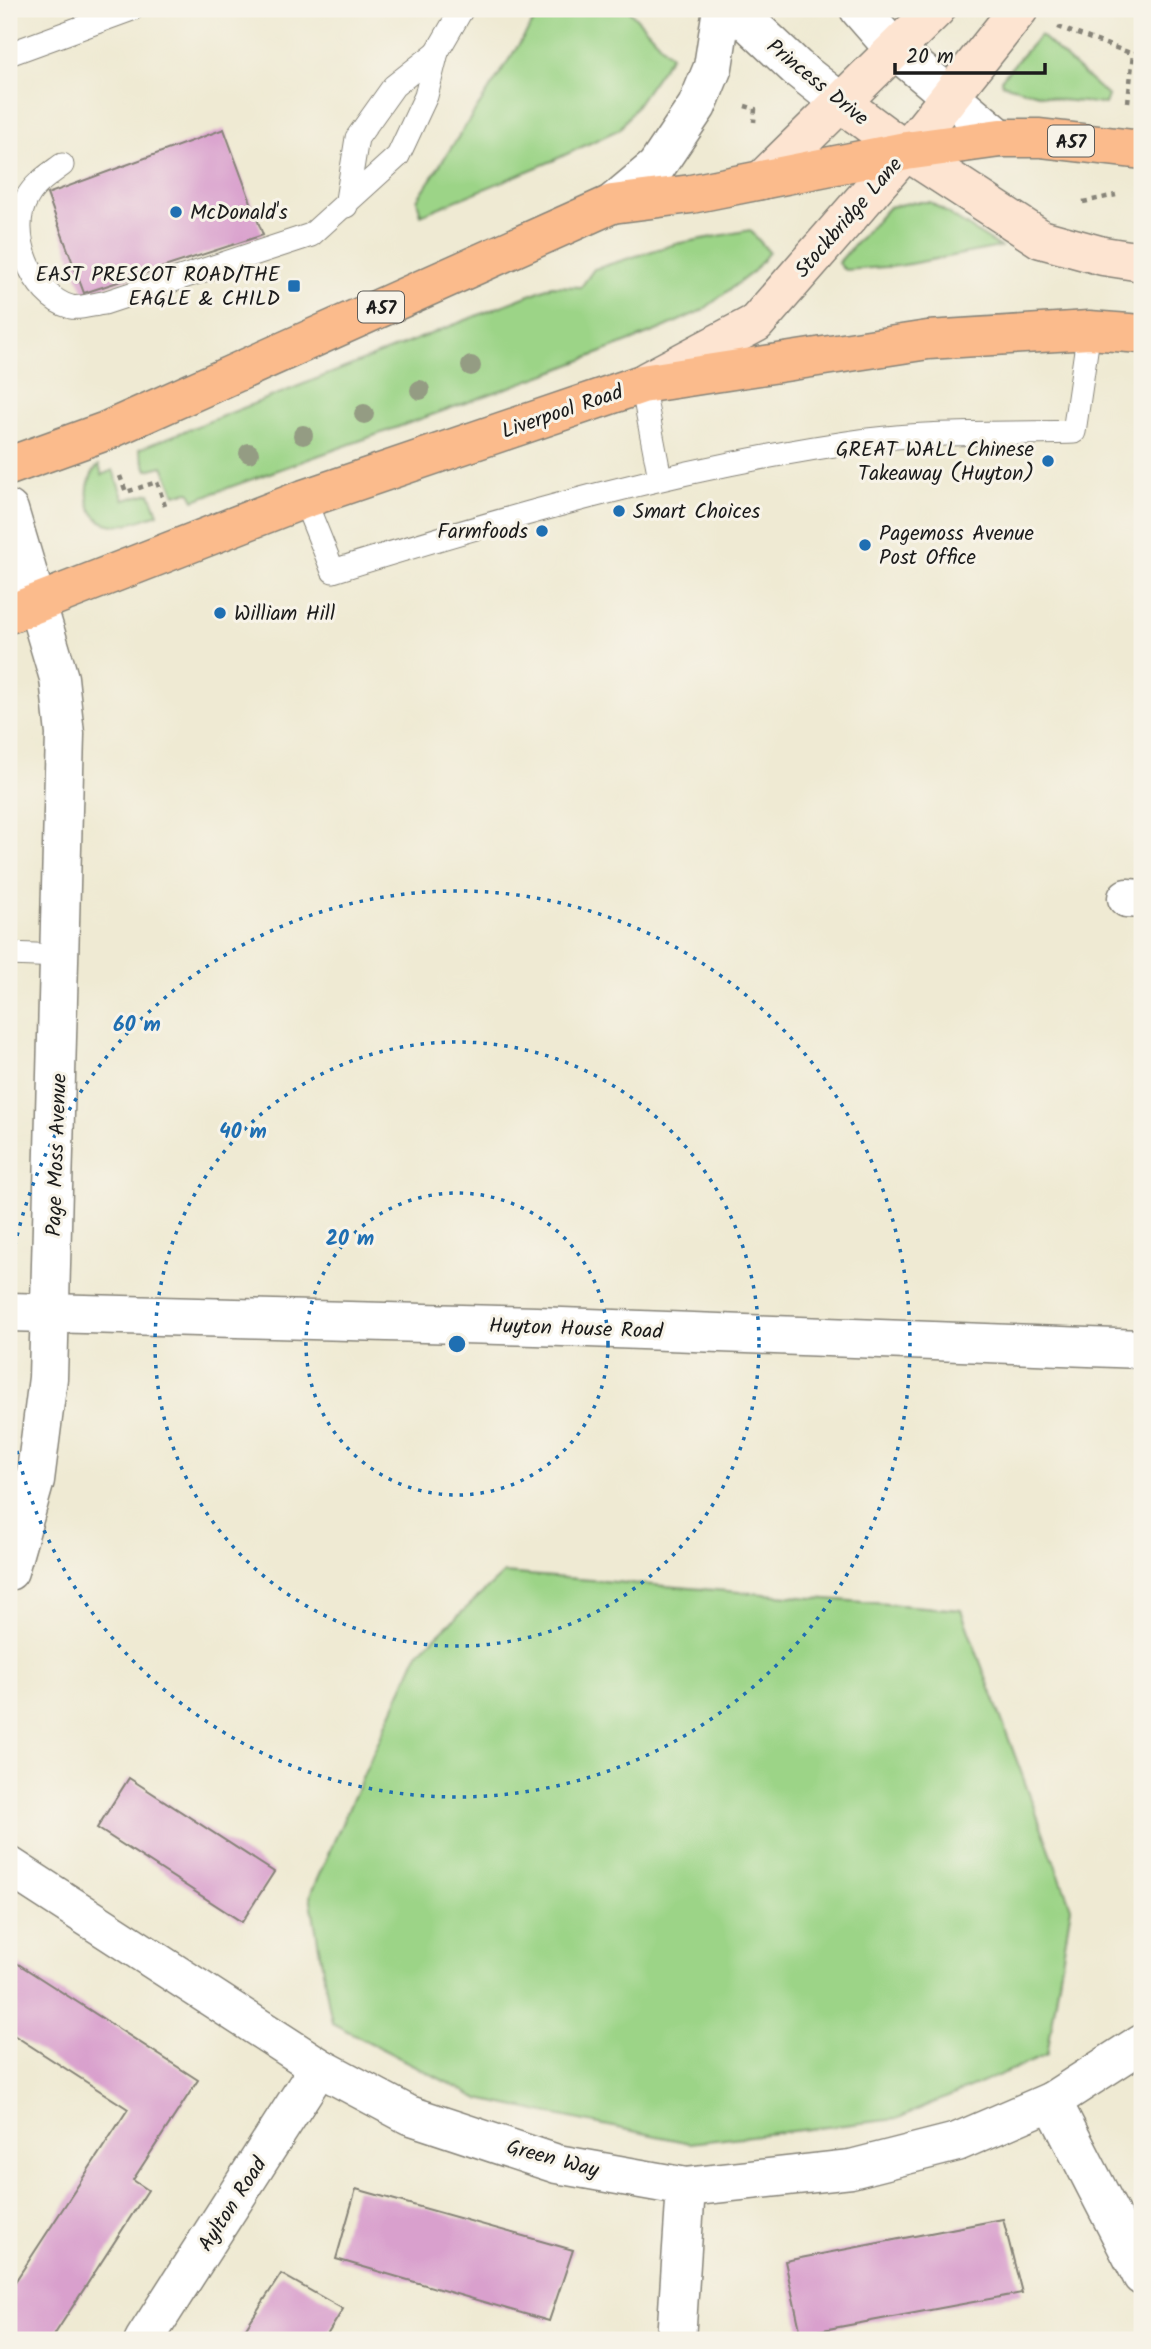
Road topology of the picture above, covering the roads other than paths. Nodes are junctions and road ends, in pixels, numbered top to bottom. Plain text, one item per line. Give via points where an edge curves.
1 (132, 9) edge
2 (462, 9) edge
3 (722, 9) edge
4 (734, 9) edge
5 (859, 9) edge
6 (936, 9) edge
7 (1036, 17) edge
8 (894, 49) junction
9 (437, 52) junction
10 (9, 54) edge
11 (949, 94) junction
12 (840, 102) junction
13 (1000, 138) junction
14 (906, 150) junction
15 (1142, 150) edge
16 (62, 165) dead end
17 (762, 180) junction
18 (612, 204) junction
19 (346, 206) junction
20 (1142, 262) edge
21 (1089, 330) junction
22 (1142, 334) edge
23 (642, 384) junction
24 (9, 466) edge
25 (660, 478) junction
26 (304, 499) junction
27 (9, 510) edge
28 (24, 609) edge
29 (9, 954) edge
30 (61, 956) junction
31 (9, 1312) edge
32 (51, 1313) junction
33 (1142, 1349) edge
34 (9, 1571) edge
35 (9, 1866) edge
36 (1142, 2043) edge
37 (319, 2067) junction
38 (1052, 2101) junction
39 (686, 2187) junction
40 (1142, 2276) edge
41 (144, 2340) edge
42 (676, 2340) edge

1 - 10 lane
2 - 9 lane
3 - 18 street, A57 via 713,67 697,106 656,167
4 - 12 street, Princess Drive
5 - 8 street
6 - 8 main road
7 - 11 main road, Stockbridge Lane
8 - 11 street
8 - 12 main road
9 - 19 lane via 426,96 398,156
9 - 19 lane via 394,86 356,138
11 - 13 street
11 - 14 main road, Stockbridge Lane
12 - 14 main road, Princess Drive
12 - 17 main road
13 - 14 highway, A57
13 - 15 highway, A57
14 - 17 highway, A57
14 - 20 main road via 1041,239
14 - 23 main road, Stockbridge Lane via 756,323
16 - 19 lane via 26,198 20,224 35,278 47,293 71,307 104,303 311,235
17 - 18 highway, A57
18 - 24 highway, A57 via 106,431
21 - 22 highway, Liverpool Road
21 - 23 highway, Liverpool Road via 928,340
21 - 25 lane via 1074,432 888,438
23 - 25 lane
23 - 26 highway, Liverpool Road
25 - 26 lane via 498,520 333,572
26 - 28 highway, Liverpool Road
27 - 28 street, Page Moss Avenue
28 - 30 street, Page Moss Avenue via 59,678 65,734
29 - 30 lane
30 - 32 street, Page Moss Avenue
31 - 32 street, Huyton House Road
32 - 33 street, Huyton House Road
32 - 34 street, Page Moss Avenue via 35,1480
35 - 37 street, Green Way
36 - 38 street, Green Way
37 - 39 street, Green Way via 409,2115 557,2164
37 - 41 street, Aylton Road
38 - 39 street, Green Way via 957,2142 851,2169
38 - 40 street
39 - 42 street

